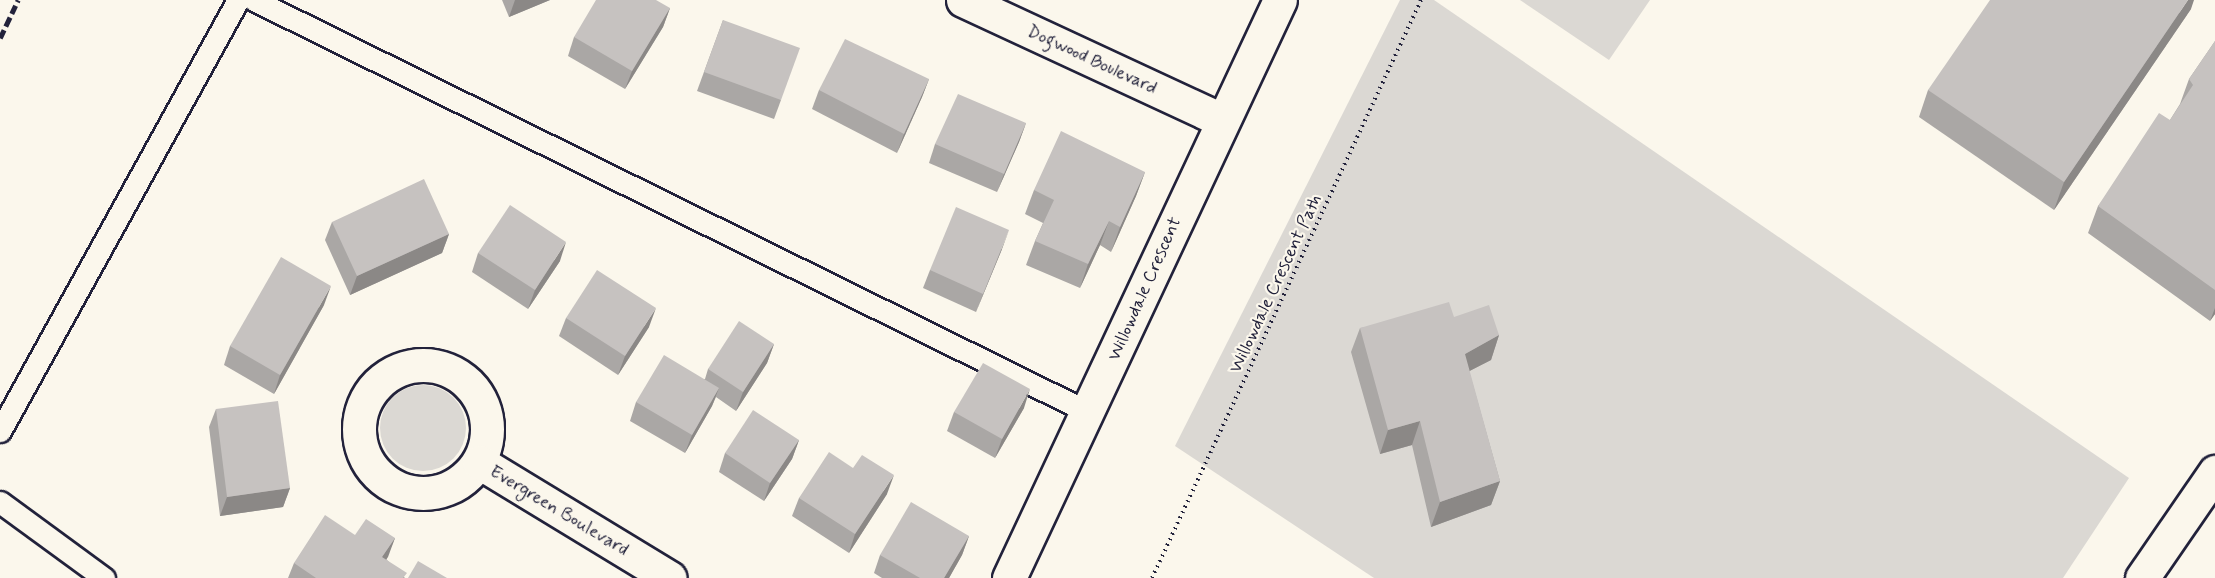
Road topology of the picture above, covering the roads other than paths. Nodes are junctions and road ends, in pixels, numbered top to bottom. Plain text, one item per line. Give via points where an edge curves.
1 (238, 0) edge
2 (254, 0) edge
3 (963, 0) edge
4 (1280, 0) edge
5 (1221, 120) junction
6 (1090, 413) junction
7 (0, 431) edge
8 (479, 462) dead end
9 (2215, 472) edge
10 (0, 502) edge
11 (2143, 577) edge
12 (104, 578) edge
13 (670, 578) edge
14 (1009, 578) edge

1 - 7 lane
2 - 6 lane
3 - 5 street, Dogwood Boulevard
4 - 5 street, Willowdale Crescent
5 - 6 street, Willowdale Crescent
6 - 14 street, Willowdale Crescent
8 - 13 street, Evergreen Boulevard
9 - 11 street
10 - 12 lane

